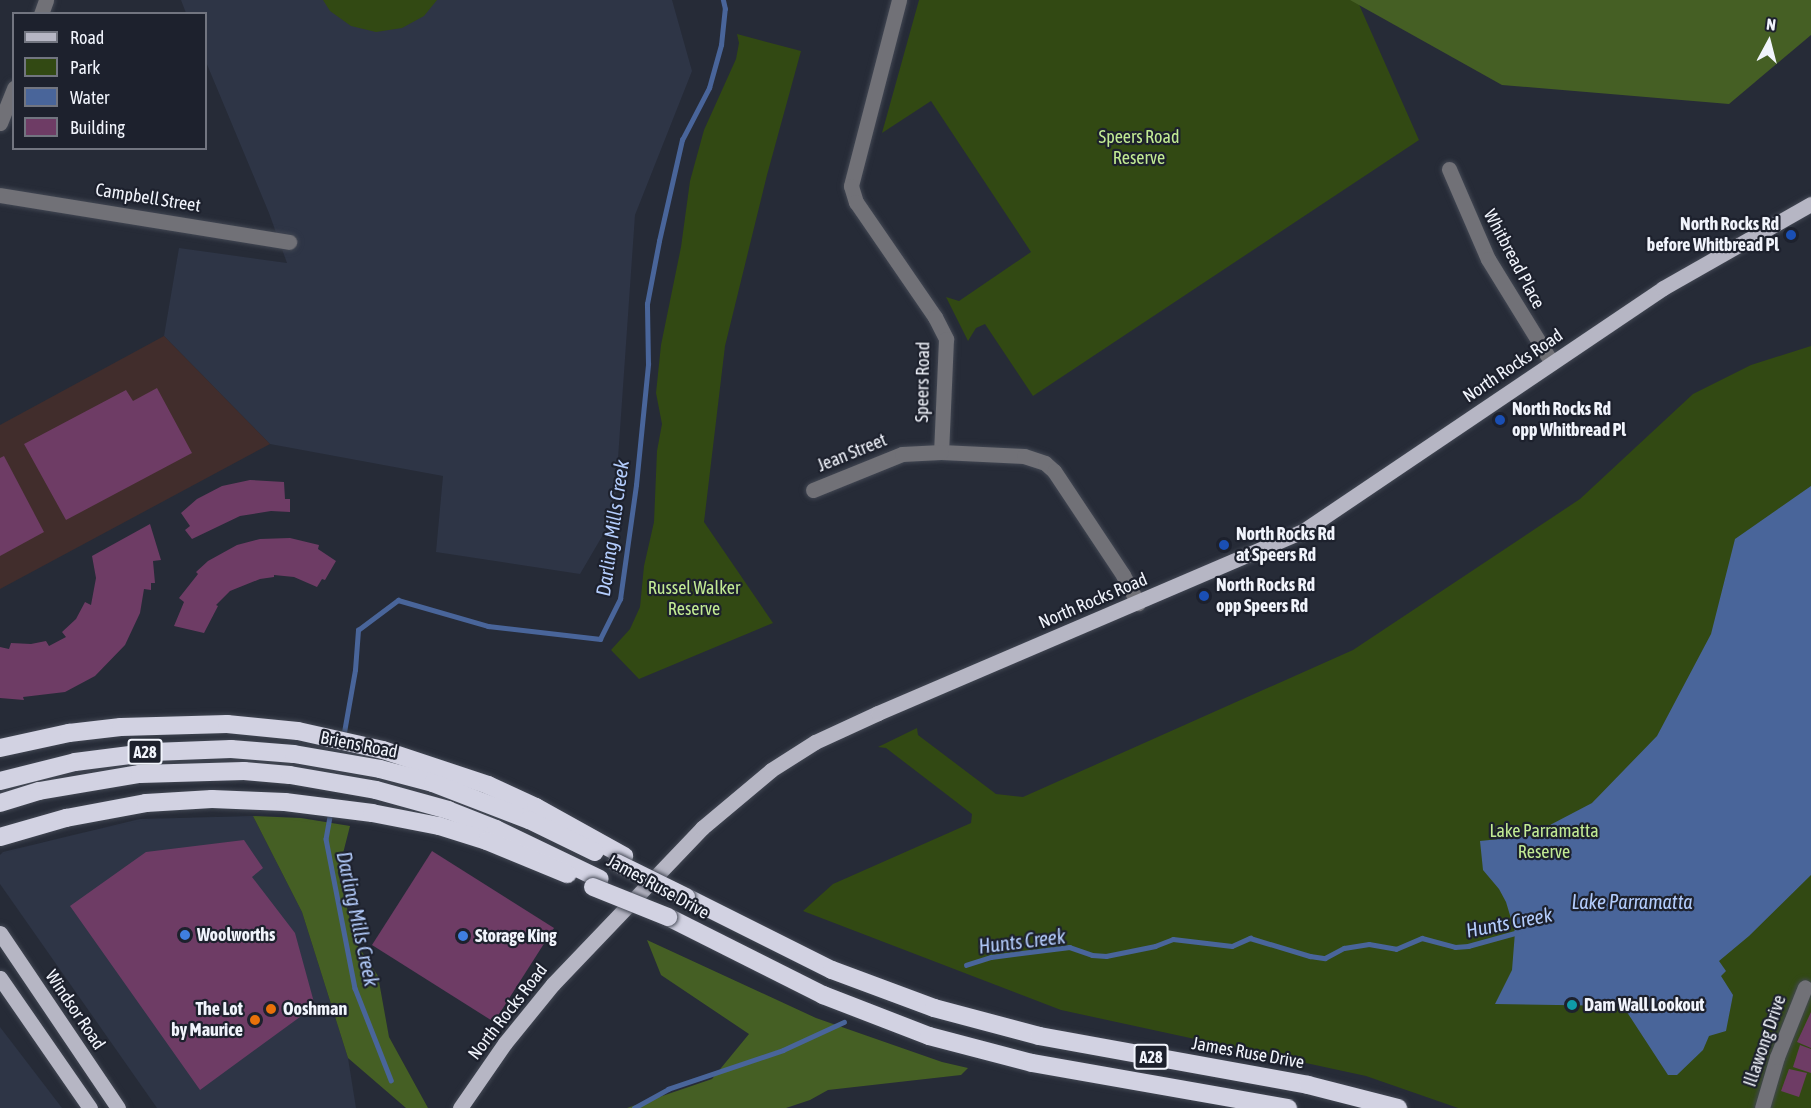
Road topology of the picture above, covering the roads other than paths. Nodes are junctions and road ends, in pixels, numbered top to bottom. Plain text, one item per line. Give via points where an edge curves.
1 (899, 0) edge
2 (12, 93) edge
3 (0, 123) edge
4 (1449, 169) dead end
5 (0, 195) edge
6 (1811, 204) edge
7 (289, 242) dead end
8 (1552, 363) junction
9 (941, 452) junction
10 (813, 490) dead end
11 (1138, 603) junction
12 (0, 748) edge
13 (0, 781) edge
14 (0, 803) edge
15 (0, 837) edge
16 (620, 859) junction
17 (596, 883) junction
18 (687, 897) joint
19 (0, 933) edge
20 (0, 978) edge
21 (1805, 987) dead end
22 (90, 1108) edge
23 (118, 1108) edge
24 (460, 1108) edge
25 (1288, 1108) edge
26 (1398, 1108) edge
27 (1762, 1108) edge

1 - 9 street, Speers Road via 851,186 856,202 946,339
2 - 3 street
4 - 8 street, Whitbread Place via 1488,259
5 - 7 street, Campbell Street
6 - 8 main road, North Rocks Road via 1663,288
8 - 11 main road, North Rocks Road via 1303,531
9 - 10 street, Jean Street via 902,454
9 - 11 street via 1024,456 1048,466
11 - 24 main road, North Rocks Road via 867,718 815,742 771,770 702,828 553,984
12 - 16 highway via 121,727 228,724 298,731 384,750 488,784 536,807
13 - 16 highway, Briens Road / A28 via 75,762 153,752 231,749 294,754 380,769 481,800
14 - 17 highway, James Ruse Drive / A28 via 39,791 140,774 244,771 290,775 376,790 480,822
15 - 17 highway via 66,818 146,803 212,799 285,802 415,820 479,838
16 - 18 highway, Briens Road / A28, bridge
17 - 25 highway, James Ruse Drive / A28, bridge via 831,999 929,1036 1032,1063
18 - 26 highway, James Ruse Drive / A28 via 832,970 934,1008 1039,1036 1308,1085
19 - 23 main road, Windsor Road
20 - 22 main road
21 - 27 street, Illawong Drive

